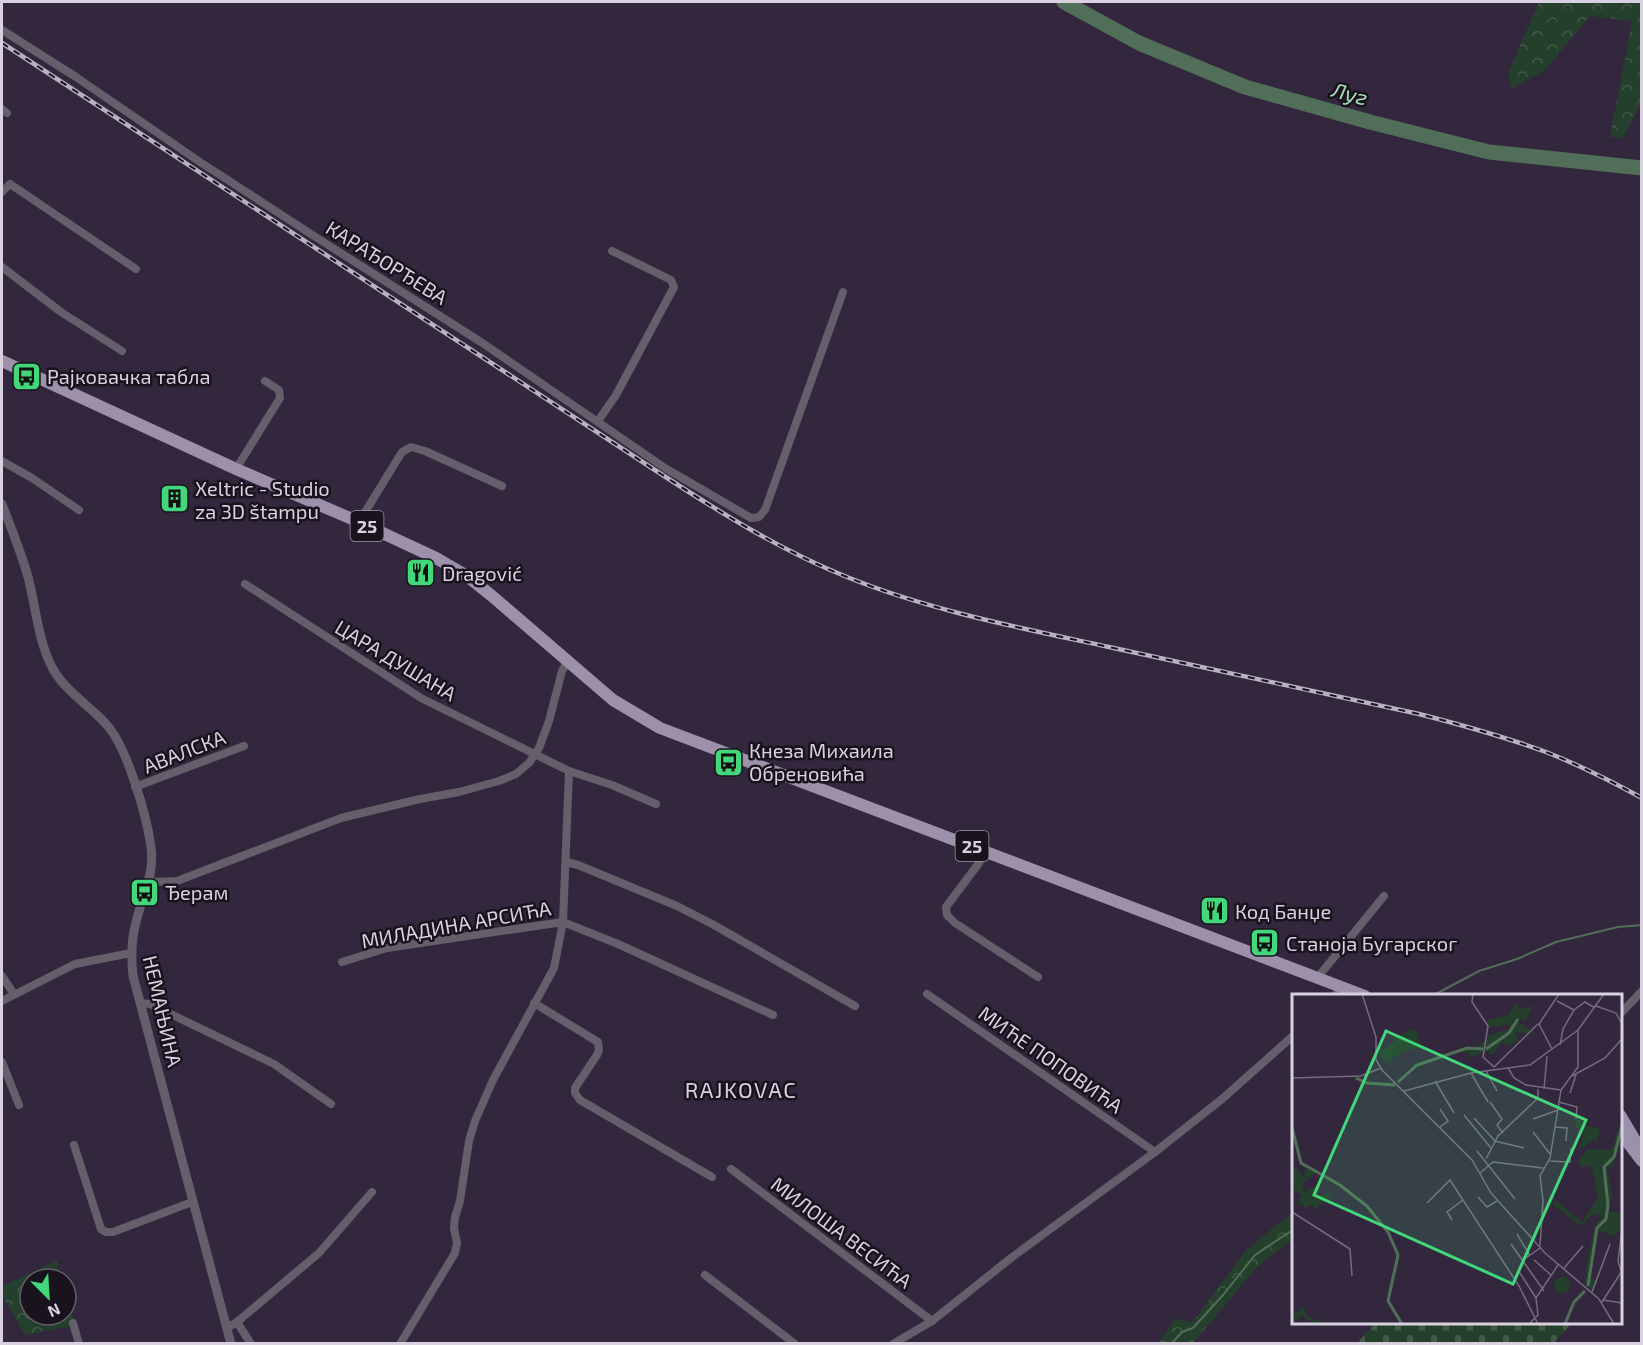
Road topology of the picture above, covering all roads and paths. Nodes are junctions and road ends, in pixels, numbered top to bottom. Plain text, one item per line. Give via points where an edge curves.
1 (2, 30) edge
2 (2, 191) edge
3 (612, 251) dead end
4 (2, 267) edge
5 (136, 269) dead end
6 (843, 292) dead end
7 (122, 351) dead end
8 (2, 361) edge
9 (265, 381) dead end
10 (598, 421) junction
11 (2, 461) edge
12 (236, 469) junction
13 (502, 486) dead end
14 (2, 504) edge
15 (79, 510) dead end
16 (359, 522) junction
17 (245, 584) dead end
18 (567, 662) junction
19 (244, 746) dead end
20 (535, 754) junction
21 (569, 771) junction
22 (135, 787) junction
23 (656, 804) dead end
24 (985, 852) junction
25 (566, 862) junction
26 (150, 882) junction
27 (1384, 896) dead end
28 (563, 922) junction
29 (131, 954) junction
30 (342, 962) dead end
31 (2, 976) edge
32 (1038, 977) dead end
33 (1318, 977) junction
34 (1339, 991) edge
35 (1641, 991) edge
36 (14, 994) junction
37 (927, 994) dead end
38 (1355, 994) edge
39 (2, 1001) edge
40 (140, 1003) junction
41 (534, 1003) junction
42 (855, 1006) dead end
43 (1622, 1012) edge
44 (773, 1015) dead end
45 (1292, 1036) edge
46 (2, 1062) edge
47 (331, 1104) dead end
48 (19, 1105) dead end
49 (1622, 1119) edge
50 (1622, 1135) edge
51 (74, 1145) dead end
52 (1155, 1152) junction
53 (1641, 1152) edge
54 (1641, 1161) edge
55 (731, 1169) dead end
56 (712, 1177) dead end
57 (372, 1192) dead end
58 (192, 1202) junction
59 (705, 1275) dead end
60 (932, 1321) junction
61 (237, 1322) junction
62 (74, 1327) edge
63 (227, 1328) junction
64 (79, 1344) edge
65 (231, 1344) edge
66 (251, 1344) edge
67 (400, 1344) edge
68 (795, 1344) edge
69 (893, 1344) edge

1 - 10 street, КАРАЂОРЂЕВА
2 - 5 street via 10,184
3 - 10 street via 671,280 674,287
4 - 7 street via 61,312
6 - 10 street, КАРАЂОРЂЕВА via 765,510 757,518 746,516 694,486
8 - 12 main road, 25
9 - 12 street via 279,390 280,398
11 - 15 street
12 - 16 main road, 25
13 - 16 street via 411,447 402,452
14 - 22 street, НЕМАЊИНА via 28,576 47,658 63,683 115,736
16 - 18 main road, 25 via 462,573
17 - 20 street, ЦАРА ДУШАНА via 421,698
18 - 20 street
18 - 24 main road, 25 via 613,700 660,728
19 - 22 street, АВАЛСКА
20 - 21 street, ЦАРА ДУШАНА
20 - 26 street via 524,768 499,781 341,818 177,881
21 - 23 street, ЦАРА ДУШАНА
21 - 25 street
22 - 26 street, НЕМАЊИНА via 152,850
24 - 32 street via 946,907 947,915
24 - 33 main road, 25
25 - 28 street
25 - 42 street via 677,906
26 - 29 street, НЕМАЊИНА via 136,920
27 - 33 street
28 - 30 street, МИЛАДИНА АРСИЋА via 387,948
28 - 41 street via 554,968
28 - 44 street, МИЛАДИНА АРСИЋА
29 - 36 street via 75,964
29 - 40 street, НЕМАЊИНА
31 - 36 street
33 - 34 main road, 25
34 - 38 main road, 25
35 - 43 street
36 - 39 street
37 - 52 street, МИЋЕ ПОПОВИЋА
40 - 47 street via 150,1004 274,1064
40 - 58 street, НЕМАЊИНА
41 - 56 street via 598,1042 597,1054 575,1088 580,1100
41 - 67 street via 475,1122 454,1222 455,1253
45 - 52 street via 1222,1100
46 - 48 street
49 - 53 main road
50 - 54 main road
51 - 58 street via 101,1229 106,1232
52 - 60 street
55 - 60 street, МИЛОША ВЕСИЋА
57 - 61 street via 319,1253
58 - 63 street, НЕМАЊИНА
59 - 68 street
60 - 69 street
61 - 63 street
61 - 66 street
62 - 64 street
63 - 65 street, НЕМАЊИНА

